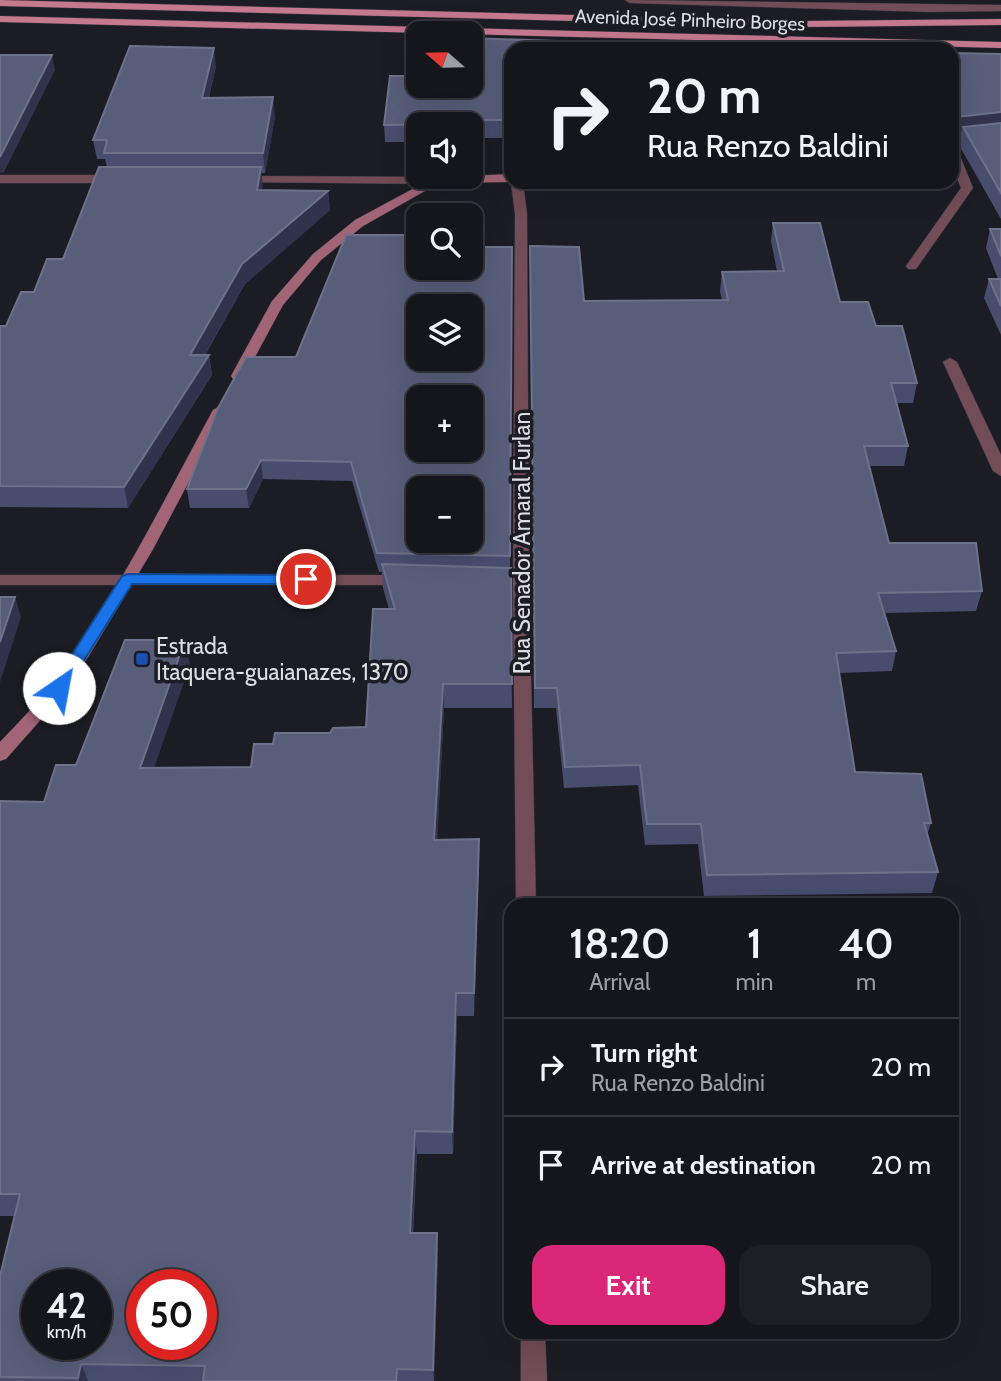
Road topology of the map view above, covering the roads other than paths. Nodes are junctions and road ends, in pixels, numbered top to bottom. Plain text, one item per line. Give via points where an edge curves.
1 (630, 0) edge
2 (0, 3) edge
3 (1001, 8) edge
4 (0, 19) edge
5 (1001, 22) edge
6 (886, 42) edge
7 (959, 44) edge
8 (1001, 45) edge
9 (1001, 135) edge
10 (959, 138) edge
11 (959, 168) edge
12 (0, 178) edge
13 (504, 178) edge
14 (134, 179) edge
15 (483, 179) edge
16 (228, 180) edge
17 (406, 180) edge
18 (421, 189) edge
19 (518, 189) edge
20 (912, 265) dead end
21 (950, 362) dead end
22 (1001, 471) edge
23 (128, 579) junction
24 (0, 580) edge
25 (427, 580) edge
26 (0, 754) edge
27 (526, 898) edge
28 (533, 1339) edge
29 (534, 1381) edge

1 - 3 street
2 - 5 main road, Avenida José Pinheiro Borges via 804,24
4 - 6 main road, Avenida José Pinheiro Borges
7 - 8 main road, Avenida José Pinheiro Borges
9 - 10 main road
11 - 20 street via 967,188
12 - 14 street
13 - 15 main road
16 - 17 street
18 - 23 main road via 359,223 317,257 277,304
19 - 27 street, Rua Senador Amaral Furlan via 521,228 514,584
21 - 22 street
23 - 24 street
23 - 25 street
23 - 26 main road via 59,688
28 - 29 street

